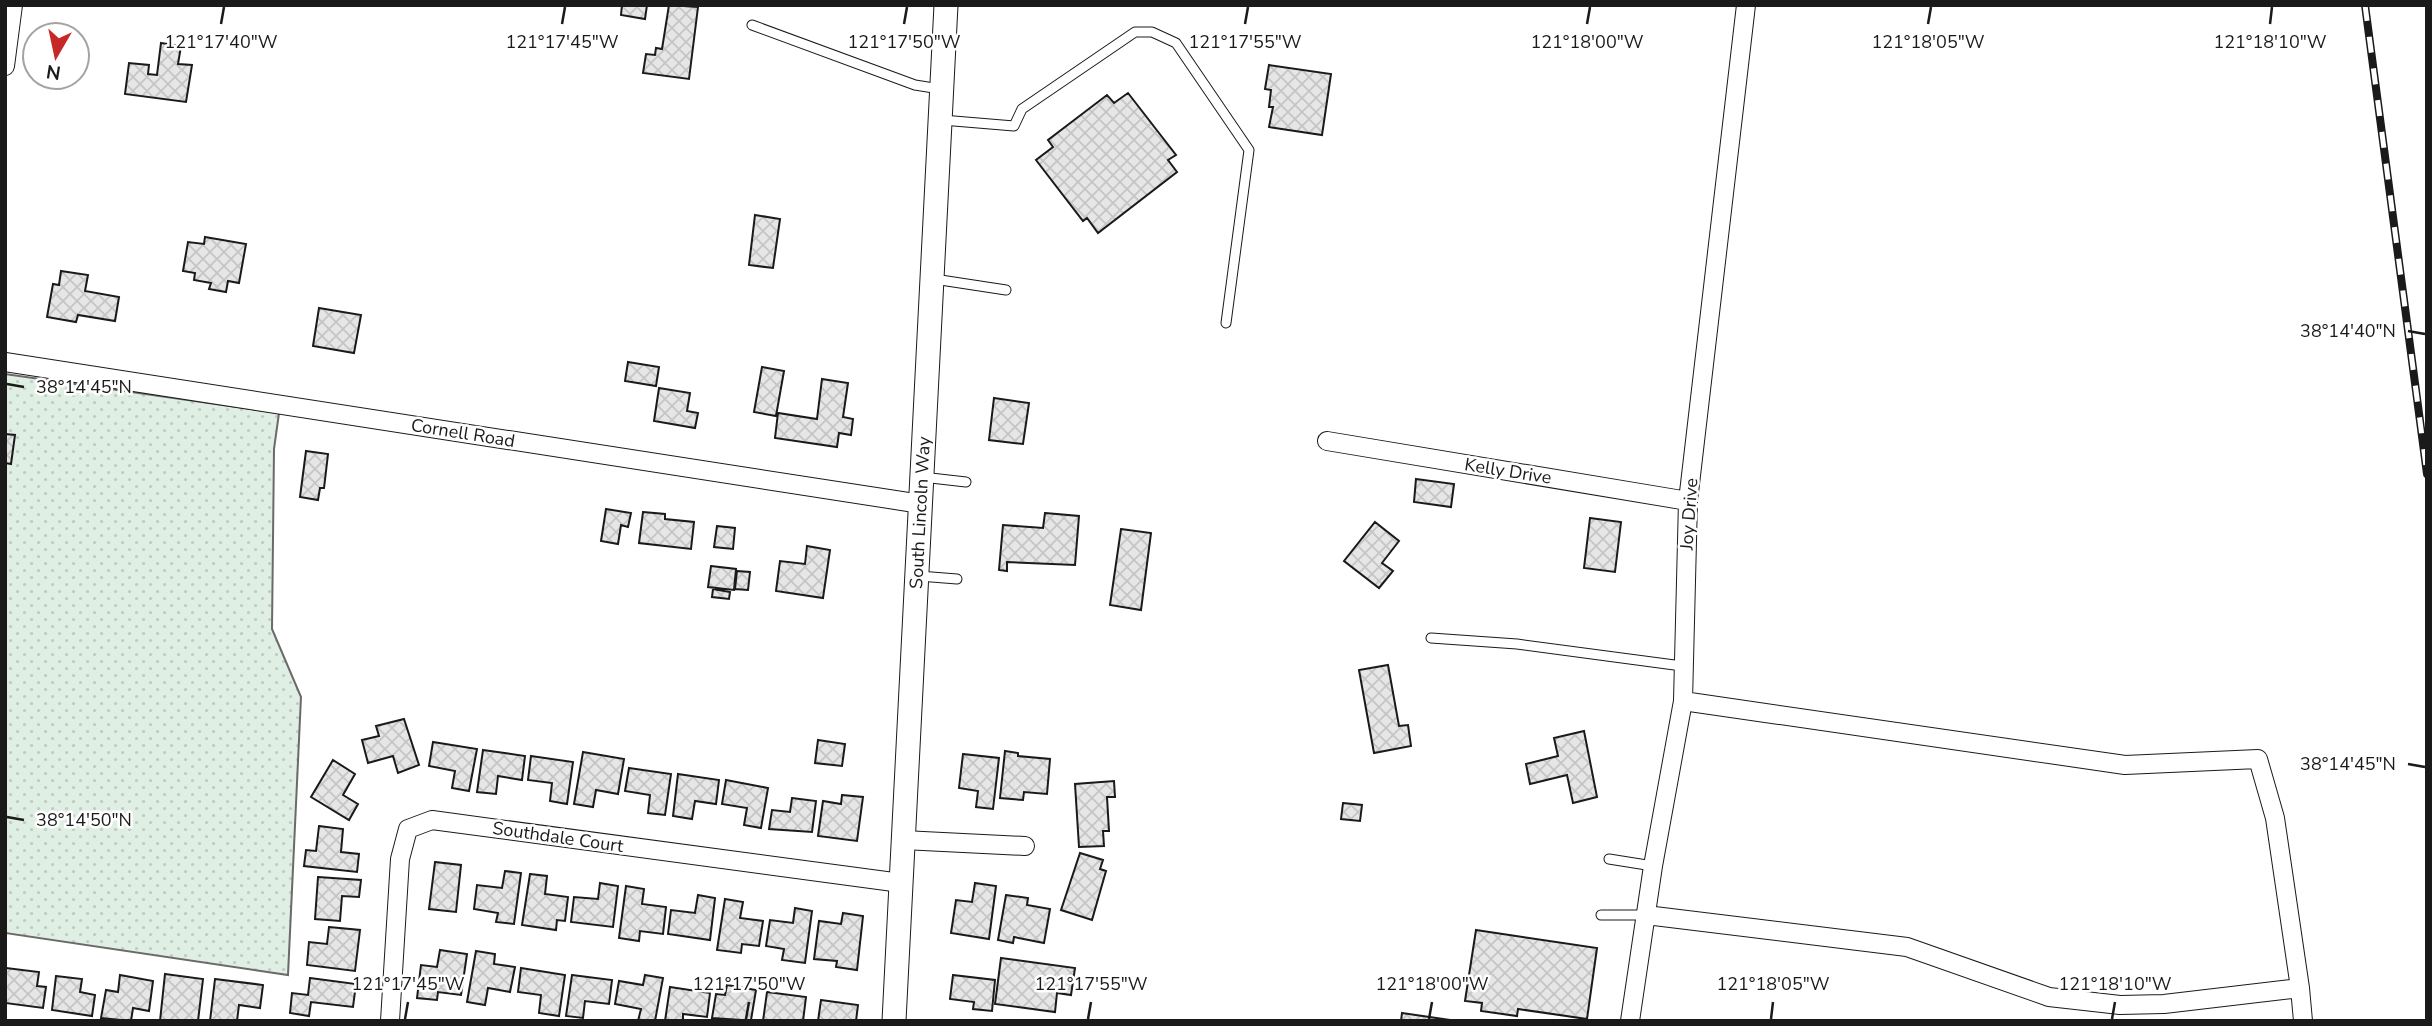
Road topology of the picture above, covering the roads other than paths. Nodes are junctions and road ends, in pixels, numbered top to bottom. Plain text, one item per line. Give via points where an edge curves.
1 (13, 5) edge
2 (946, 5) edge
3 (1746, 5) edge
4 (752, 25) dead end
5 (5, 66) edge
6 (942, 90) junction
7 (940, 119) junction
8 (932, 279) junction
9 (1006, 290) dead end
10 (1226, 323) dead end
11 (5, 362) edge
12 (1327, 441) dead end
13 (922, 477) junction
14 (966, 482) dead end
15 (1688, 501) junction
16 (921, 504) junction
17 (917, 575) junction
18 (957, 579) dead end
19 (1431, 638) dead end
20 (1682, 666) junction
21 (1683, 701) junction
22 (903, 839) junction
23 (1024, 846) dead end
24 (1609, 859) dead end
25 (1653, 866) junction
26 (901, 883) junction
27 (1601, 915) dead end
28 (1646, 915) junction
29 (2300, 988) junction
30 (390, 1021) edge
31 (894, 1021) edge
32 (1630, 1021) edge
33 (2303, 1021) edge

1 - 5 street
2 - 6 main road, South Lincoln Way
3 - 15 street, Joy Drive
4 - 6 lane via 915,85
6 - 7 main road, South Lincoln Way
7 - 8 main road, South Lincoln Way
7 - 10 lane via 1014,126 1022,109 1135,32 1152,32 1176,43 1249,150
8 - 9 lane
8 - 13 main road, South Lincoln Way
11 - 16 street, Cornell Road
12 - 15 street, Kelly Drive
13 - 14 lane
13 - 16 main road, South Lincoln Way
15 - 20 street, Joy Drive
16 - 17 main road, South Lincoln Way
17 - 18 lane
17 - 22 main road, South Lincoln Way
19 - 20 lane via 1517,644
20 - 21 street, Joy Drive
21 - 25 street, Joy Drive
21 - 29 street via 2125,765 2258,758 2275,818
22 - 23 street
22 - 26 main road, South Lincoln Way
24 - 25 lane
25 - 28 street, Joy Drive
26 - 30 street, Southdale Court via 432,820 408,829 400,859
26 - 31 main road, South Lincoln Way
27 - 28 lane
28 - 29 street via 1907,947 2049,997 2120,1005
28 - 32 street, Joy Drive
29 - 33 street

